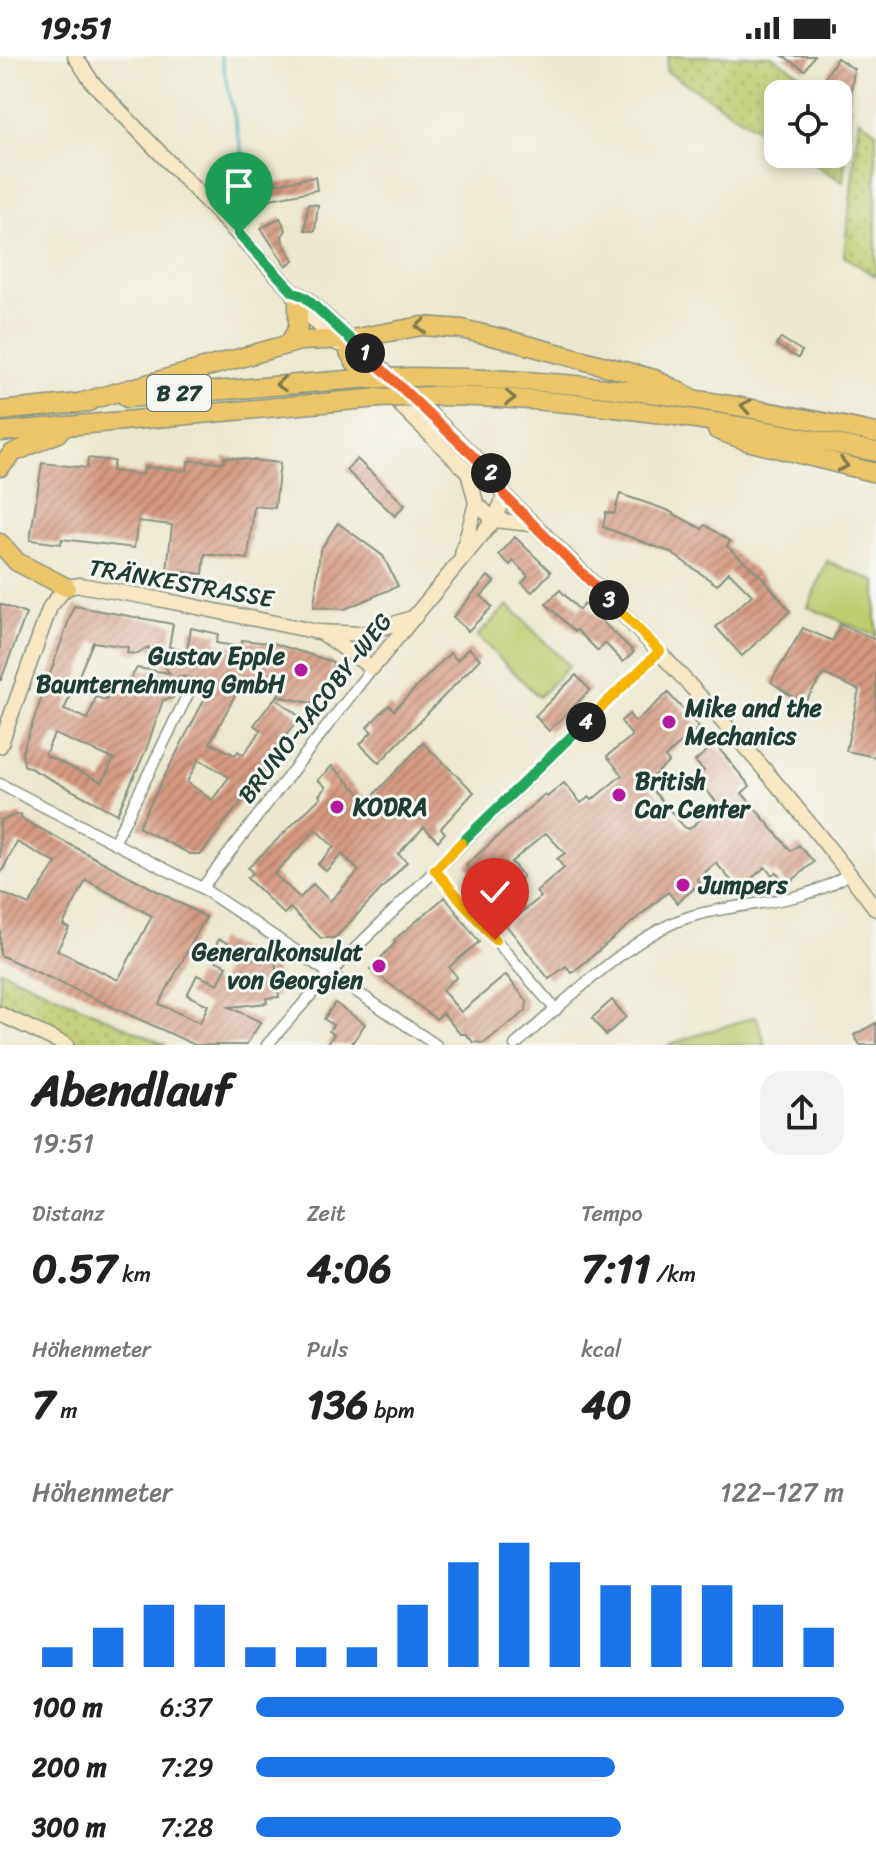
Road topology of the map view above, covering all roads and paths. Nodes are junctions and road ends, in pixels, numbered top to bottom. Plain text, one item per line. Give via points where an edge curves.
1 (75, 56) edge
2 (295, 298) junction
3 (331, 338) junction
4 (351, 339) junction
5 (289, 344) junction
6 (357, 371) junction
7 (690, 397) junction
8 (79, 403) junction
9 (0, 411) edge
10 (80, 424) junction
11 (0, 432) edge
12 (876, 433) edge
13 (814, 448) junction
14 (876, 452) edge
15 (0, 467) edge
16 (876, 473) edge
17 (505, 496) junction
18 (476, 503) junction
19 (494, 520) junction
20 (531, 524) junction
21 (0, 543) edge
22 (462, 555) junction
23 (66, 587) junction
24 (415, 617) junction
25 (318, 632) junction
26 (660, 651) junction
27 (372, 668) junction
28 (189, 692) dead end
29 (0, 746) edge
30 (0, 784) edge
31 (115, 841) junction
32 (435, 870) junction
33 (849, 873) junction
34 (202, 888) junction
35 (876, 909) edge
36 (331, 972) junction
37 (556, 1010) junction
38 (0, 1014) edge
39 (66, 1045) edge
40 (267, 1045) edge
41 (436, 1045) edge
42 (515, 1045) edge

1 - 2 main road via 92,82
2 - 3 main road
2 - 4 main road via 305,297
2 - 5 highway via 298,328
3 - 4 highway
3 - 5 highway
3 - 6 main road
4 - 6 highway via 349,352
7 -> 4 highway, B 27 via 654,379 462,329 414,326
4 - 17 main road via 487,469
5 - 8 highway
6 - 7 highway, B 27, bridge via 573,382
6 -> 8 highway, B 27
6 - 18 main road via 460,463
12 -> 7 highway, B 27
8 - 9 highway, B 27
10 - 11 highway, B 27
10 -> 13 highway, B 27, bridge via 379,398 541,399 677,415 747,441
10 - 15 highway via 28,444
13 - 14 highway
13 -> 16 highway
17 - 19 main road, BRUNO-JACOBY-WEG
17 - 20 main road
18 - 19 main road
18 - 22 main road, BRUNO-JACOBY-WEG
19 - 20 main road
19 - 22 main road, BRUNO-JACOBY-WEG
20 - 26 main road
21 - 23 highway via 17,562
22 - 24 main road, BRUNO-JACOBY-WEG
23 - 25 main road, TRÄNKESTRASSE via 80,585
23 - 29 main road, TRÄNKESTRASSE via 50,607
24 - 25 main road, TRÄNKESTRASSE via 363,634
24 - 27 main road, BRUNO-JACOBY-WEG
25 - 27 main road, TRÄNKESTRASSE
26 - 32 street
26 - 33 main road
27 - 34 street, BRUNO-JACOBY-WEG
28 - 31 street
30 - 31 street
31 - 34 street
32 - 36 street
32 - 37 street
33 - 35 main road
33 - 37 street via 818,891 729,905 683,919 625,955
34 - 36 street
36 - 40 street
36 - 41 street
37 - 42 street
38 - 39 main road

